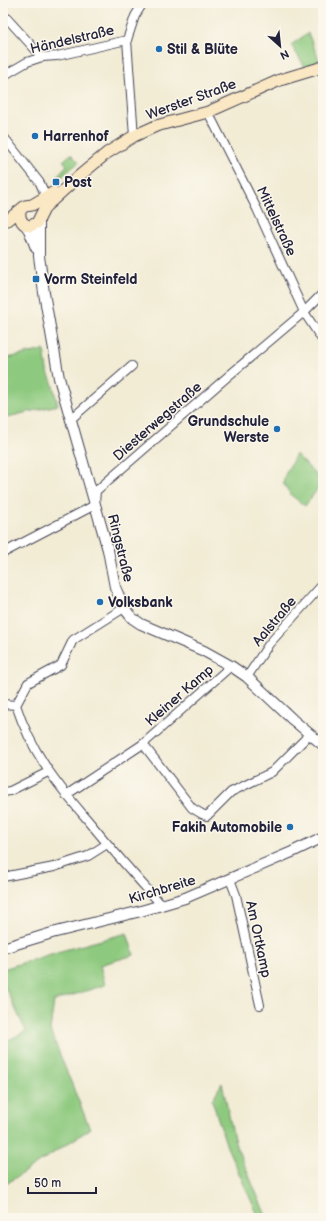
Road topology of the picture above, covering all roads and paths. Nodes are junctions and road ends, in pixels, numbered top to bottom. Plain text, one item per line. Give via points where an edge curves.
1 (140, 4) edge
2 (3, 14) edge
3 (127, 40) junction
4 (42, 57) junction
5 (323, 67) edge
6 (3, 76) edge
7 (208, 112) junction
8 (3, 136) edge
9 (134, 136) junction
10 (78, 177) junction
11 (46, 197) junction
12 (32, 205) junction
13 (22, 218) junction
14 (40, 218) junction
15 (5, 221) edge
16 (39, 256) junction
17 (323, 293) edge
18 (304, 312) junction
19 (323, 341) edge
20 (132, 366) dead end
21 (71, 419) junction
22 (95, 503) junction
23 (3, 553) edge
24 (323, 584) edge
25 (124, 608) junction
26 (231, 666) junction
27 (247, 677) junction
28 (3, 704) edge
29 (16, 705) junction
30 (308, 733) junction
31 (143, 744) junction
32 (323, 745) edge
33 (48, 772) junction
34 (3, 792) edge
35 (66, 795) junction
36 (323, 837) edge
37 (107, 844) junction
38 (3, 877) edge
39 (230, 879) junction
40 (159, 906) junction
41 (3, 948) edge
42 (260, 1005) dead end

1 - 3 street
2 - 4 street
3 - 4 street, Händelstraße
3 - 9 street
4 - 6 street, Händelstraße via 27,62
5 - 7 main road, Werster Straße via 280,80
7 - 9 main road, Werster Straße via 156,126
7 - 18 street, Mittelstraße via 258,209
8 - 11 street via 40,183
9 - 10 main road, Werster Straße
10 - 11 main road, Werster Straße
10 - 14 main road, Werster Straße via 45,207
11 - 12 main road, Werster Straße
12 - 13 main road, Werster Straße via 25,206
12 - 14 main road via 38,209
13 - 14 main road, Werster Straße via 30,226 37,223
13 - 15 main road, Werster Straße
13 - 16 street, Ringstraße
14 - 16 street, Ringstraße
16 - 21 street, Ringstraße via 59,378
17 - 18 street, Diesterwegstraße
18 - 19 street, Mittelstraße
18 - 22 street, Diesterwegstraße via 96,491
20 - 21 street
21 - 22 street, Ringstraße
22 - 23 street
22 - 25 street, Ringstraße via 115,587
24 - 27 street, Aalstraße via 269,644
25 - 26 street, Ringstraße via 141,624 204,651
25 - 29 street via 73,640 61,665 28,683
26 - 27 street, Ringstraße
26 - 31 street, Kleiner Kamp
27 - 30 street, Ringstraße
28 - 29 street
29 - 33 street via 22,723
30 - 31 street, Kleiner Kamp via 272,772 231,792 206,816 192,808
30 - 32 street, Ringstraße
31 - 35 street, Kleiner Kamp
33 - 34 street
33 - 35 street
35 - 37 street
36 - 39 street, Kirchbreite
37 - 38 street via 88,856 54,867
37 - 40 street via 158,901
39 - 40 street, Kirchbreite
39 - 42 street, Am Ortkamp via 236,895
40 - 41 street, Kirchbreite

